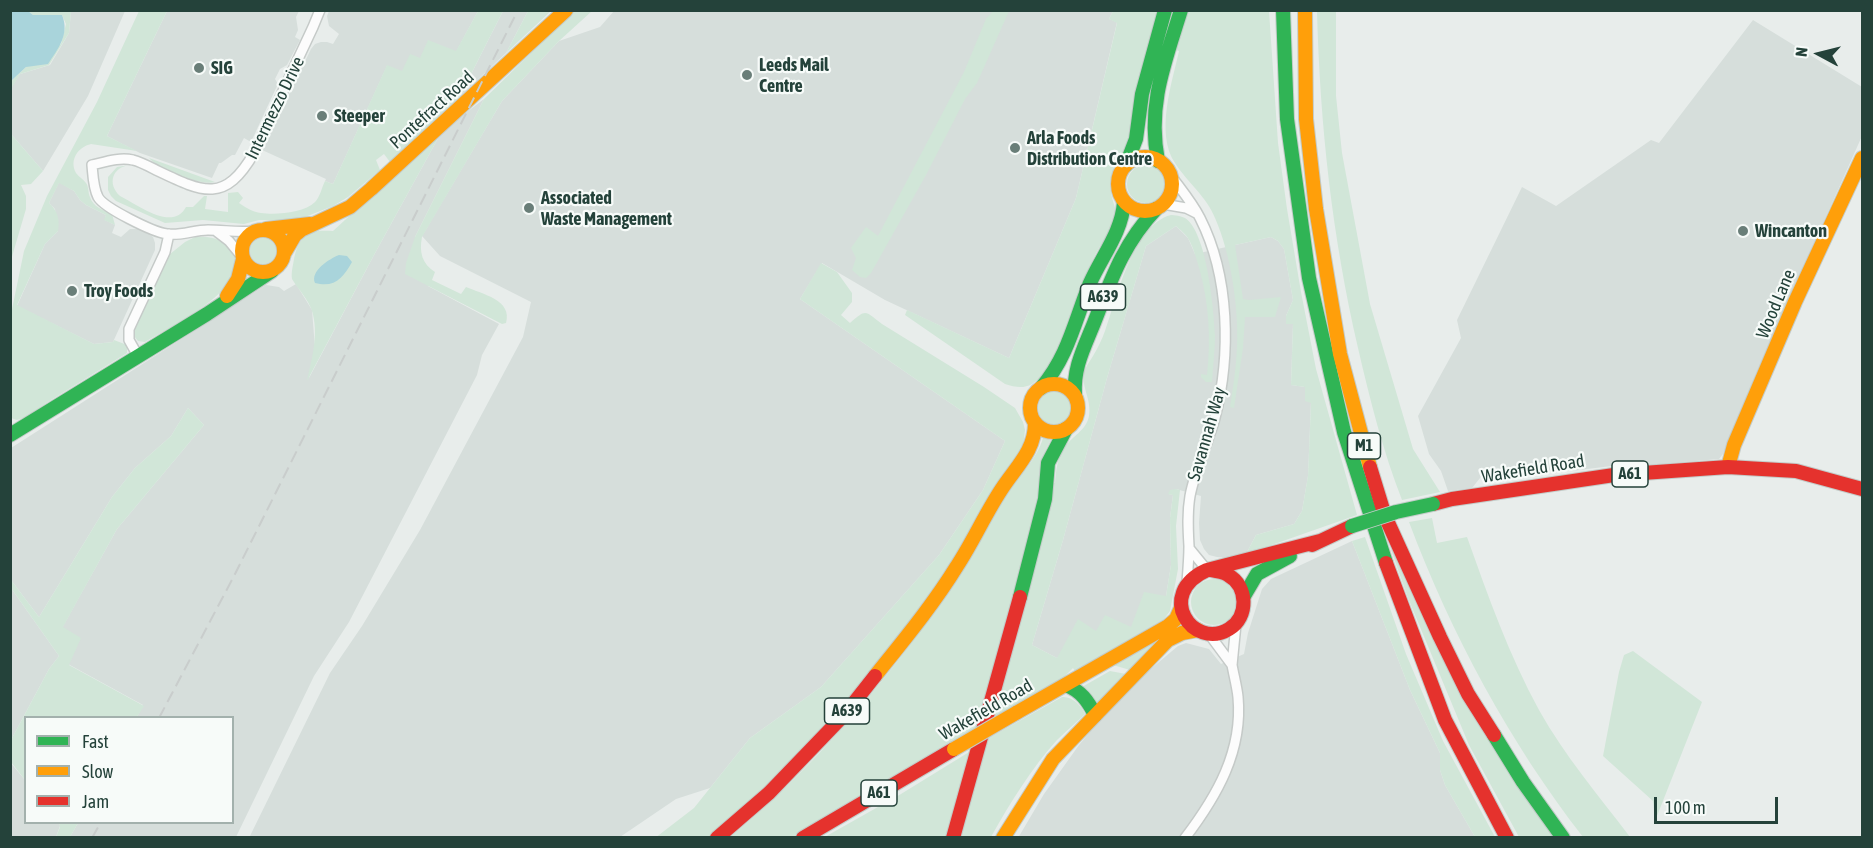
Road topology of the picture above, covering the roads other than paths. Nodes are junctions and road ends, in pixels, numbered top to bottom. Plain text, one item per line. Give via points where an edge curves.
1 (320, 10) edge
2 (566, 10) edge
3 (1165, 10) edge
4 (1181, 10) edge
5 (1283, 10) edge
6 (1305, 10) edge
7 (1863, 158) edge
8 (1158, 161) junction
9 (1126, 165) junction
10 (1169, 172) junction
11 (1859, 174) edge
12 (1124, 202) junction
13 (1159, 207) junction
14 (1198, 214) junction
15 (312, 224) junction
16 (258, 230) junction
17 (216, 231) junction
18 (169, 234) junction
19 (285, 252) junction
20 (243, 258) junction
21 (272, 271) junction
22 (222, 303) junction
23 (138, 356) junction
24 (1041, 388) junction
25 (1075, 395) junction
26 (1035, 423) junction
27 (1066, 429) junction
28 (10, 435) edge
29 (1728, 467) junction
30 (1863, 489) edge
31 (1320, 541) junction
32 (1189, 548) junction
33 (1208, 570) junction
34 (1187, 582) junction
35 (1244, 596) junction
36 (1181, 608) junction
37 (1236, 624) junction
38 (1204, 632) junction
39 (1232, 665) junction
40 (1066, 685) junction
41 (1095, 715) junction
42 (717, 837) edge
43 (803, 837) edge
44 (953, 837) edge
45 (1003, 837) edge
46 (1185, 837) edge
47 (1507, 837) edge
48 (1563, 837) edge

1 - 18 street, Intermezzo Drive via 246,169 234,182 220,189 206,188 191,186 135,161 92,165 101,201 150,229
2 - 15 main road, Pontefract Road via 350,207
3 - 9 main road via 1142,94 1136,139
4 - 8 main road via 1153,117
5 - 47 main road, M1 via 1287,119 1308,267 1344,432 1378,544 1445,720
6 - 48 main road, M1 via 1306,119 1318,221 1340,354 1385,516 1468,694
7 - 11 main road, Wood Lane
8 - 9 main road via 1138,158
8 - 10 main road
9 - 12 main road via 1118,179
10 - 13 main road via 1172,188
10 - 14 street, Savannah Way
11 - 29 main road, Wood Lane via 1796,302
12 - 13 main road via 1144,211
12 - 24 main road, A639 via 1119,230 1096,269 1061,359
13 - 14 street via 1186,208
13 - 25 main road, A639 via 1131,237 1113,272 1076,363
14 - 32 street, Savannah Way via 1210,242 1222,291 1225,350 1218,406 1190,495
15 - 16 main road, Pontefract Road
15 - 19 main road, Pontefract Road via 295,235
16 - 17 street, Intermezzo Drive
16 - 19 main road via 275,233
16 - 20 main road via 242,245
17 - 18 street, Intermezzo Drive
17 - 20 street
18 - 23 street via 165,252 129,329 129,340
19 - 21 main road via 282,262
20 - 21 main road via 258,272
20 - 22 main road via 241,272
21 - 22 main road
22 - 23 main road
23 - 28 main road
24 - 25 main road via 1056,384
24 - 26 main road via 1031,402
25 - 27 main road via 1077,418
26 - 27 main road via 1050,432
26 - 42 main road, A639 via 1027,455 1003,487 957,567 911,631 845,714 769,793
27 - 44 main road via 1048,464 1038,530
29 - 30 main road, Wakefield Road / A61 via 1796,471
29 - 31 main road, Wakefield Road / A61, bridge via 1614,475 1452,499 1396,512
31 - 33 main road, Wakefield Road / A61
31 - 35 main road, Wakefield Road / A61 via 1257,574
32 - 33 street
32 - 34 street, Savannah Way
33 - 34 main road, Wakefield Road / A61
33 - 35 main road via 1232,576
34 - 36 main road, Wakefield Road / A61 via 1181,594
35 - 37 main road, Wakefield Road / A61 via 1244,609
36 - 38 main road via 1190,625
36 - 40 main road, Wakefield Road / A61 via 1168,626
37 - 38 main road via 1224,632
37 - 39 street
38 - 39 street
38 - 41 main road via 1182,633 1168,640
39 - 46 street via 1238,697 1237,738 1224,778
40 - 41 main road via 1084,696
40 - 43 main road, Wakefield Road / A61, bridge
41 - 45 main road via 1053,759

